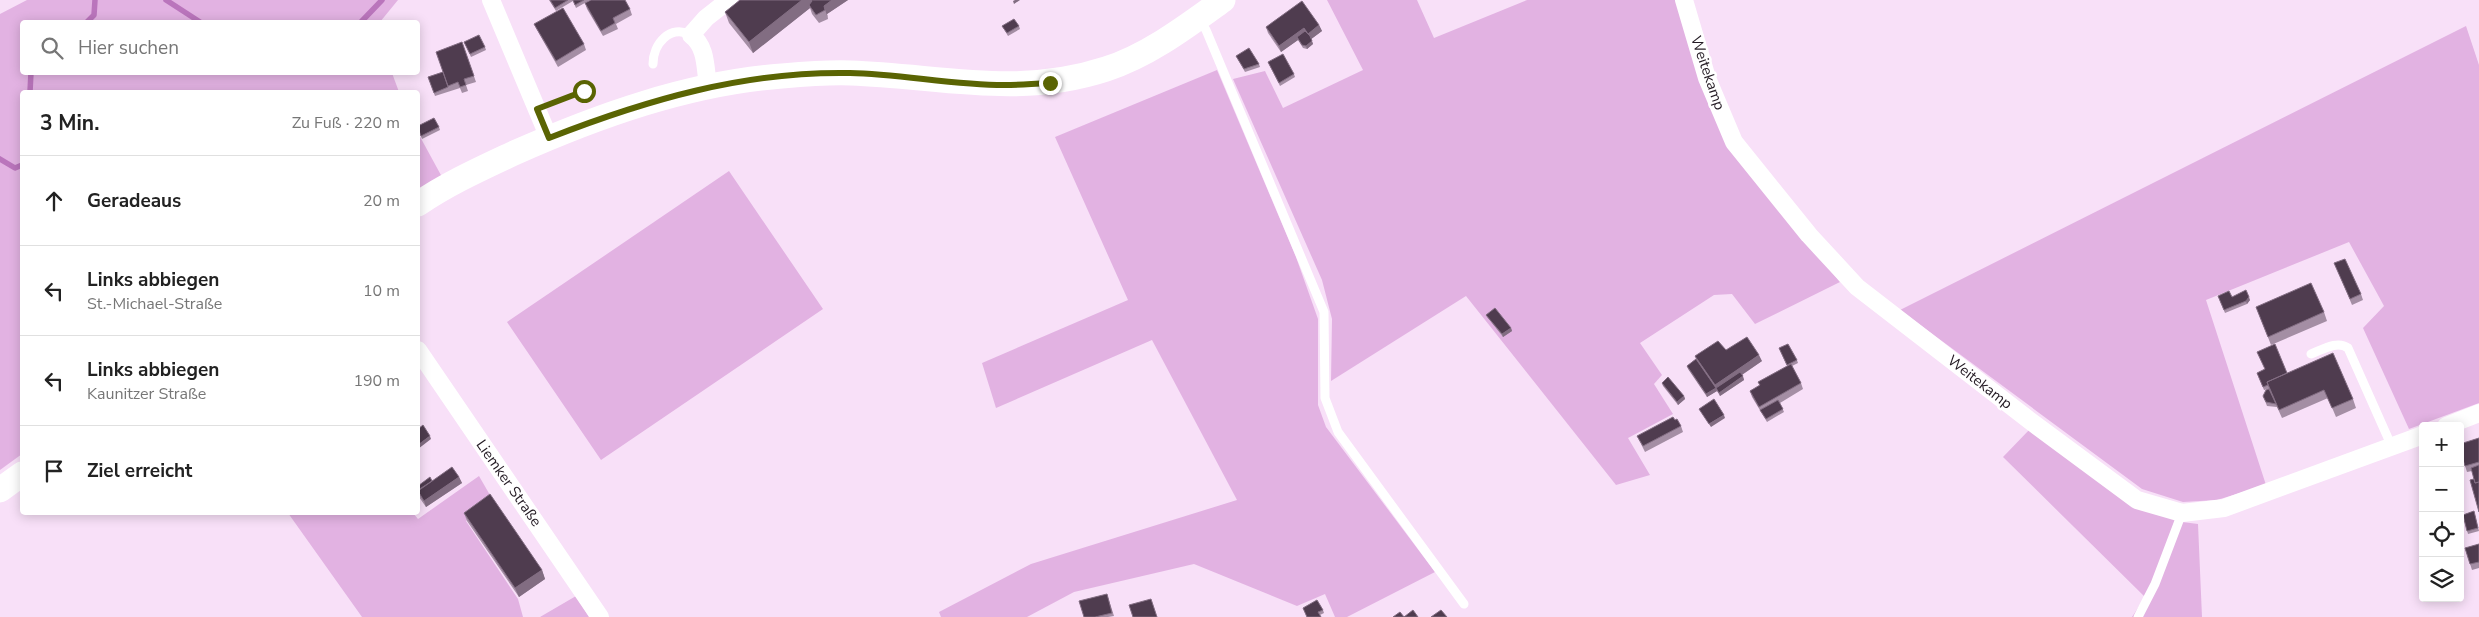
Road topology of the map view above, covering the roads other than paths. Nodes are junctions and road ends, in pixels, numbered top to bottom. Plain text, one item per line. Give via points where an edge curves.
1 (491, 0) edge
2 (729, 0) edge
3 (1223, 0) edge
4 (1684, 0) edge
5 (1198, 18) junction
6 (691, 35) junction
7 (653, 64) dead end
8 (708, 86) junction
9 (549, 138) junction
10 (420, 203) edge
11 (420, 353) edge
12 (2311, 354) dead end
13 (2479, 413) edge
14 (2456, 422) edge
15 (2419, 437) edge
16 (2392, 447) junction
17 (20, 475) edge
18 (0, 490) edge
19 (2182, 513) junction
20 (1464, 604) dead end
21 (600, 617) edge
22 (2138, 617) edge

1 - 9 street
2 - 6 street
3 - 5 street
4 - 19 street, Weitekamp via 1707,78 1734,142 1809,235 1857,287 2137,500
5 - 8 street via 1154,47 1107,69 1050,83 1004,85 850,73 781,76
5 - 20 lane via 1206,30 1324,312 1325,398 1338,432
6 - 7 lane via 678,32 662,39 656,46
6 - 8 street via 703,48
8 - 9 street via 633,107
9 - 10 street via 475,171
11 - 21 street, Liemker Straße
12 - 16 lane via 2335,345 2348,348
13 - 14 street
15 - 16 street, Weitekamp
16 - 19 street, Weitekamp via 2224,508
17 - 18 street
19 - 22 lane

